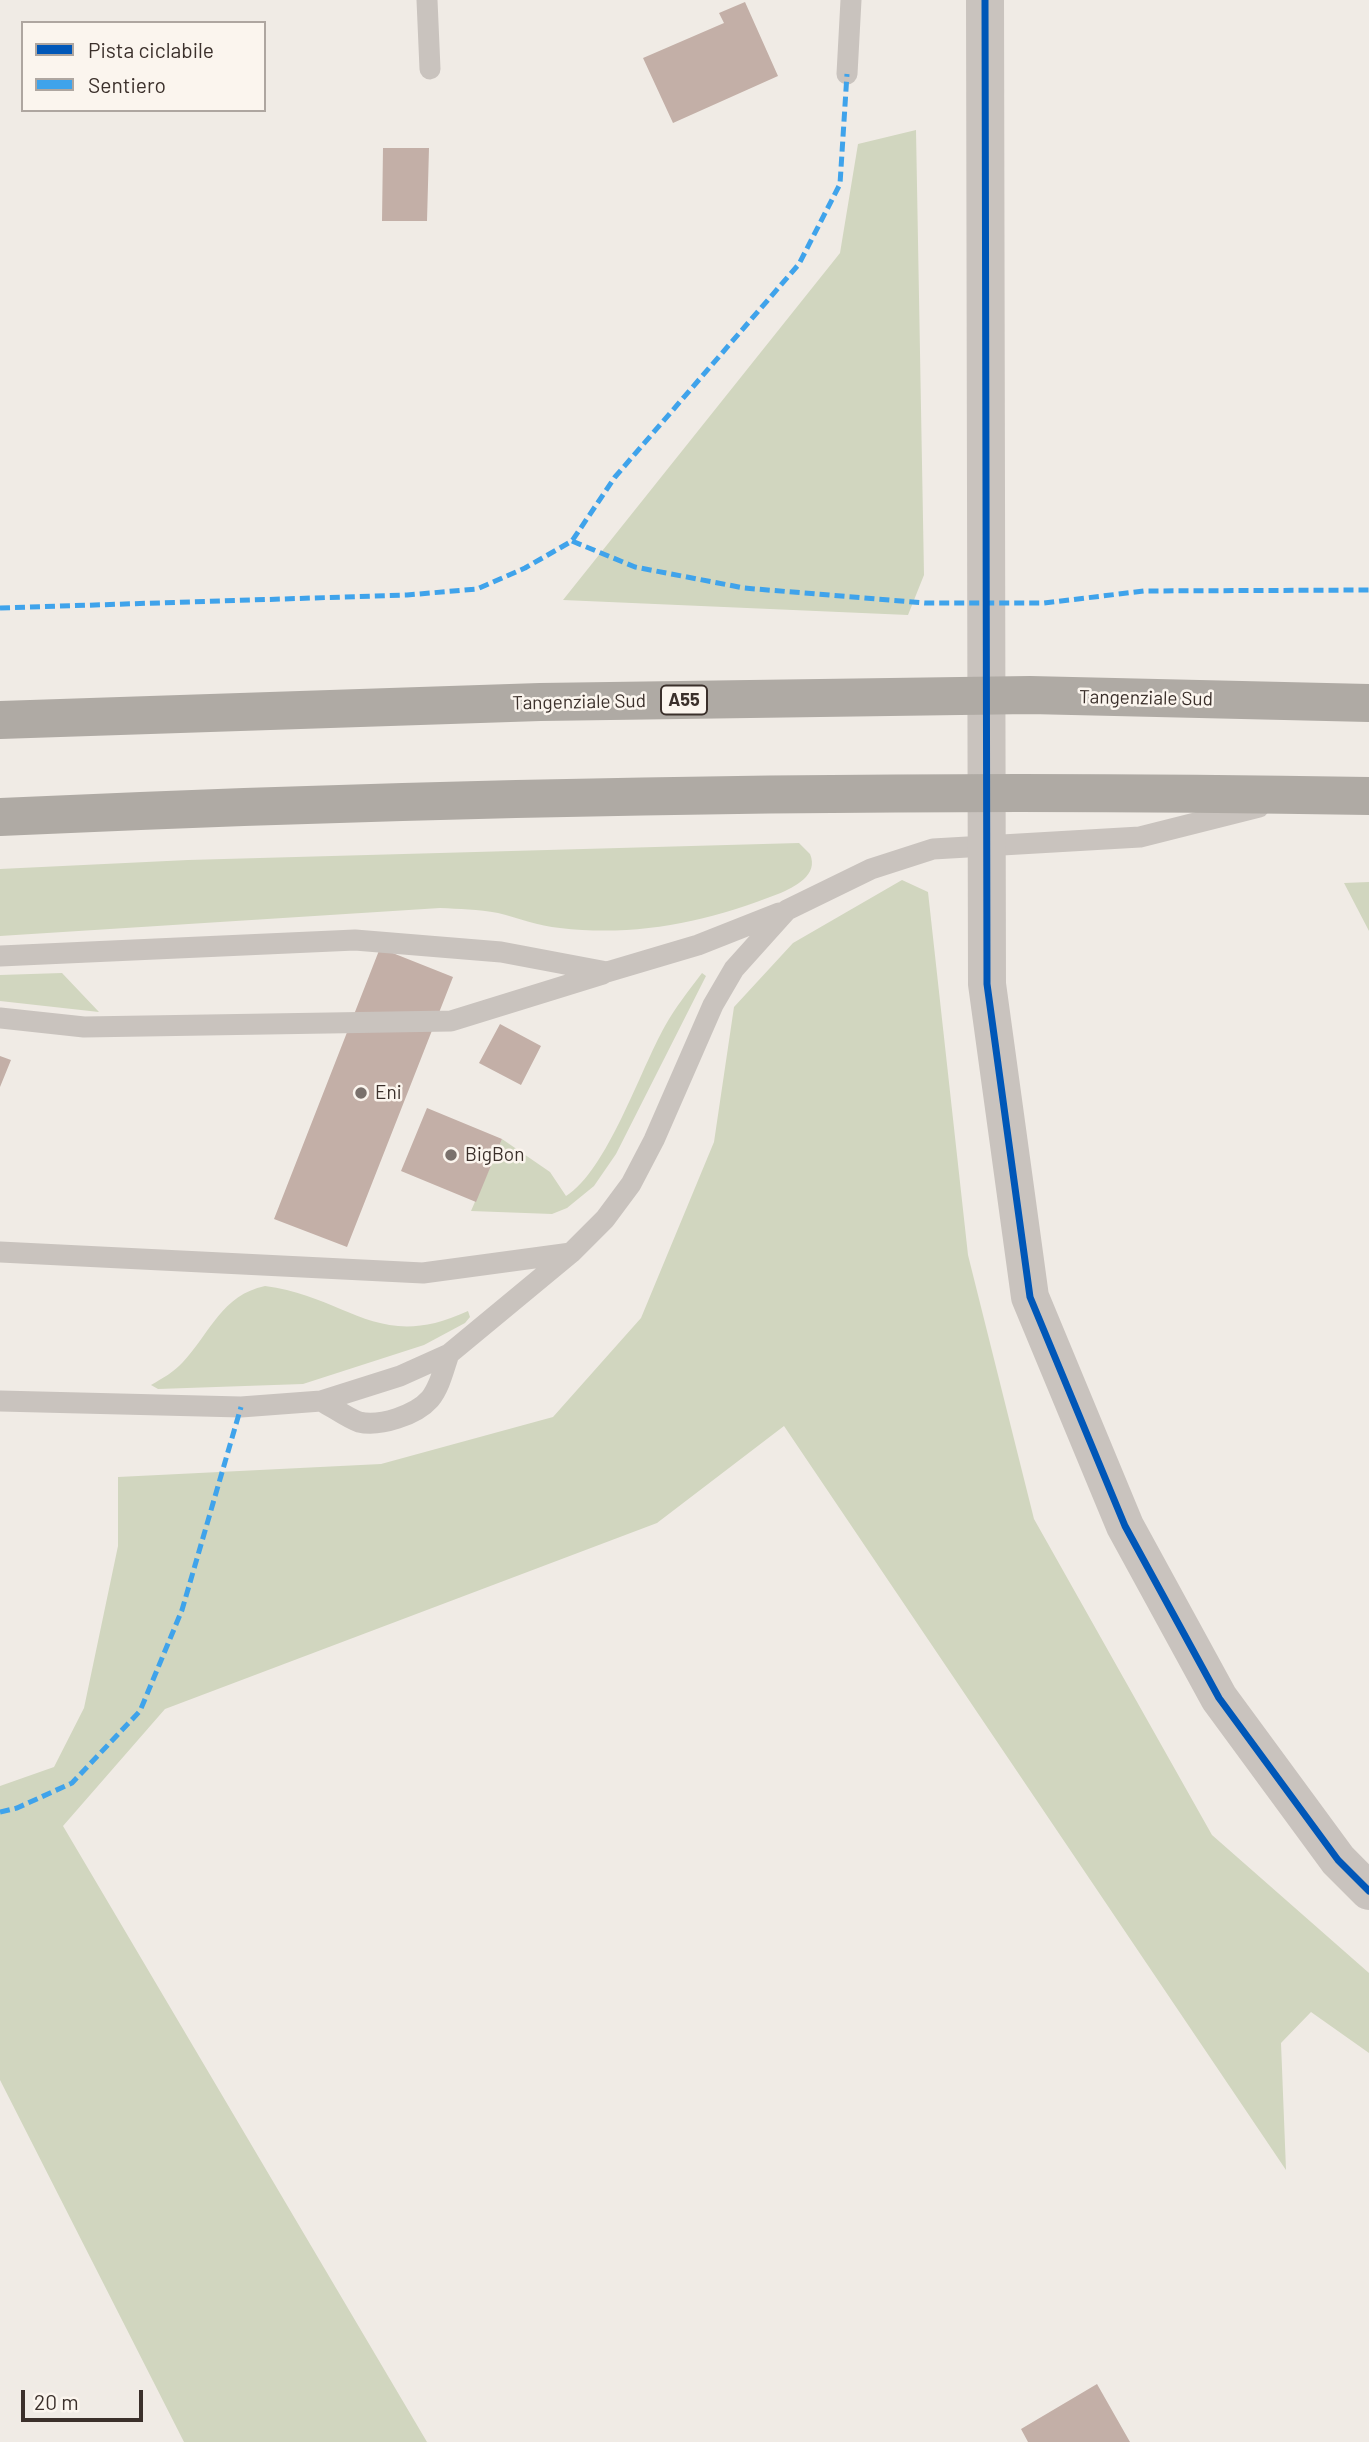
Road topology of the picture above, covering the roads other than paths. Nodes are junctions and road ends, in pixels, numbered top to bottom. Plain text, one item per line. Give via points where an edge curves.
1 (427, 0) edge
2 (852, 0) edge
3 (985, 0) edge
4 (430, 69) dead end
5 (847, 74) dead end
6 (1369, 703) edge
7 (0, 720) edge
8 (1306, 795) junction
9 (1369, 796) edge
10 (0, 817) edge
11 (787, 910) junction
12 (0, 956) edge
13 (607, 972) junction
14 (0, 1018) edge
15 (0, 1252) edge
16 (570, 1253) junction
17 (449, 1354) junction
18 (0, 1401) edge
19 (321, 1401) junction
20 (1369, 1891) edge

1 - 4 lane
2 - 5 lane
3 - 20 street via 987,984 1030,1297 1125,1526 1219,1698 1338,1860
6 - 7 highway, Tangenziale Sud / A55 via 960,696 540,702
8 - 9 highway
8 - 10 highway via 552,797
8 - 11 lane via 1140,837 933,849 871,869
11 - 13 lane via 698,945
11 - 16 lane via 734,969 713,1005 631,1184 605,1219
12 - 13 lane via 355,940 501,952
13 - 14 lane via 451,1021 84,1027
15 - 16 lane via 423,1273
16 - 17 lane
17 - 19 lane via 400,1377
17 - 19 lane via 428,1401 391,1419 358,1421
18 - 19 lane via 242,1407

